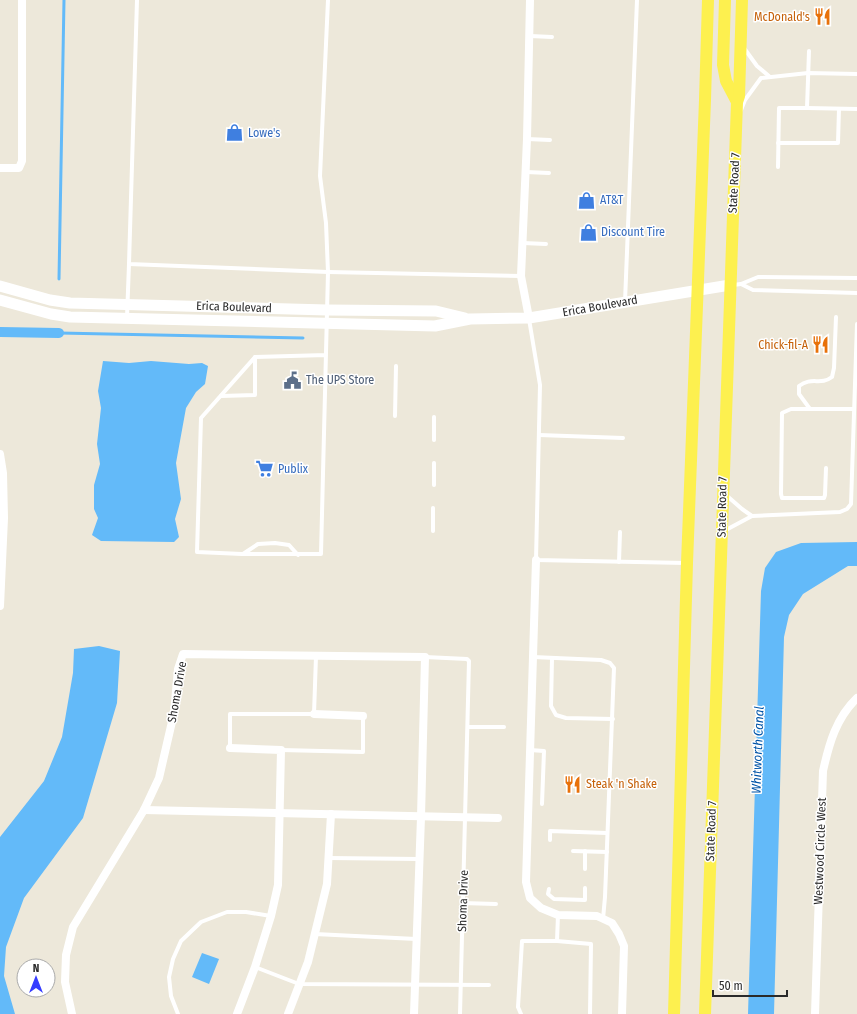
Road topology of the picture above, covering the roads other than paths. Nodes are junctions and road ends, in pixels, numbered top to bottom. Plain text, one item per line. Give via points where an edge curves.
1 (22, 0) edge
2 (137, 0) edge
3 (328, 0) edge
4 (530, 0) edge
5 (637, 0) edge
6 (708, 0) edge
7 (725, 0) edge
8 (742, 0) edge
9 (530, 36) junction
10 (552, 37) dead end
11 (741, 44) junction
12 (809, 51) dead end
13 (808, 72) junction
14 (857, 74) edge
15 (770, 77) junction
16 (737, 102) junction
17 (807, 108) junction
18 (839, 109) junction
19 (857, 109) edge
20 (737, 122) junction
21 (527, 139) junction
22 (550, 140) dead end
23 (778, 143) junction
24 (778, 167) dead end
25 (0, 168) edge
26 (526, 172) junction
27 (549, 173) dead end
28 (523, 243) junction
29 (546, 244) dead end
30 (129, 264) junction
31 (328, 272) junction
32 (521, 276) junction
33 (857, 278) edge
34 (736, 285) junction
35 (0, 286) edge
36 (697, 291) junction
37 (857, 293) edge
38 (0, 300) edge
39 (625, 302) junction
40 (127, 304) junction
41 (327, 310) junction
42 (127, 317) junction
43 (836, 317) dead end
44 (529, 318) junction
45 (470, 319) junction
46 (327, 323) junction
47 (857, 324) edge
48 (326, 355) junction
49 (255, 357) junction
50 (396, 366) dead end
51 (221, 396) junction
52 (810, 409) junction
53 (854, 409) junction
54 (395, 416) dead end
55 (434, 417) dead end
56 (539, 436) junction
57 (623, 438) dead end
58 (434, 440) dead end
59 (0, 454) edge
60 (434, 463) dead end
61 (826, 468) dead end
62 (434, 485) dead end
63 (723, 491) junction
64 (433, 508) dead end
65 (752, 516) junction
66 (433, 531) dead end
67 (620, 532) dead end
68 (722, 532) junction
69 (242, 554) junction
70 (298, 555) junction
71 (536, 560) junction
72 (619, 562) junction
73 (688, 563) junction
74 (0, 606) edge
75 (316, 656) junction
76 (425, 657) junction
77 (533, 657) junction
78 (552, 658) junction
79 (857, 698) edge
80 (314, 714) junction
81 (364, 716) joint
82 (613, 719) junction
83 (468, 727) junction
84 (504, 727) dead end
85 (230, 748) joint
86 (281, 750) junction
87 (530, 750) junction
88 (542, 804) dead end
89 (144, 810) junction
90 (280, 813) junction
91 (331, 814) junction
92 (422, 817) junction
93 (465, 818) junction
94 (498, 818) dead end
95 (607, 833) junction
96 (550, 840) dead end
97 (573, 851) dead end
98 (585, 851) junction
99 (607, 852) junction
100 (328, 858) junction
101 (420, 859) junction
102 (585, 869) dead end
103 (585, 888) dead end
104 (549, 889) dead end
105 (462, 903) junction
106 (496, 904) dead end
107 (558, 915) junction
108 (271, 916) junction
109 (603, 919) junction
110 (314, 934) junction
111 (416, 939) junction
112 (557, 941) junction
113 (255, 968) junction
114 (299, 984) junction
115 (414, 984) junction
116 (460, 985) junction
117 (489, 985) dead end
118 (72, 1014) edge
119 (178, 1014) edge
120 (237, 1014) edge
121 (288, 1014) edge
122 (414, 1014) edge
123 (460, 1014) edge
124 (521, 1014) edge
125 (590, 1014) edge
126 (622, 1014) edge
127 (674, 1014) edge
128 (705, 1014) edge
129 (815, 1014) edge

1 - 25 street via 22,161 19,168
2 - 30 lane
3 - 31 lane via 320,176 326,222
4 - 9 street
5 - 39 lane
6 - 36 main road
7 - 16 main road via 723,65 726,81
8 - 11 main road, State Road 7
9 - 10 lane
9 - 21 street
11 - 15 lane via 756,66
11 - 16 main road, State Road 7
12 - 13 lane
13 - 14 lane
13 - 15 lane
13 - 17 lane
15 - 20 lane via 761,78 745,100
16 - 20 main road, State Road 7
17 - 18 lane
17 - 23 lane via 779,108
18 - 19 lane
18 - 23 lane via 838,143
20 - 34 main road, State Road 7
21 - 22 lane
21 - 26 street
23 - 24 lane
26 - 27 lane
26 - 28 street
28 - 29 lane
28 - 32 street
30 - 31 lane
30 - 40 lane
31 - 32 lane
31 - 41 lane
32 - 44 street
33 - 34 lane via 758,277
34 - 36 street, Erica Boulevard
34 - 37 lane via 753,290
34 - 63 main road, State Road 7
35 - 40 street, Erica Boulevard via 70,303
36 - 39 street, Erica Boulevard
36 - 73 main road
38 - 42 street, Erica Boulevard via 70,317
39 - 44 street, Erica Boulevard
40 - 41 street, Erica Boulevard
40 - 42 lane
41 - 45 street, Erica Boulevard via 436,311
41 - 46 lane
42 - 46 street, Erica Boulevard
43 - 52 lane via 832,377 827,381 804,381 799,386 799,394
44 - 45 street, Erica Boulevard
44 - 56 lane via 540,385
45 - 46 street, Erica Boulevard via 435,326
46 - 48 lane
47 - 53 lane
48 - 49 lane
48 - 70 lane via 321,554
49 - 51 lane
49 - 51 lane via 255,395
50 - 54 lane
51 - 69 lane via 201,418 197,552
52 - 53 lane
52 - 61 lane via 791,409 782,413 782,498 824,498
53 - 65 lane via 851,504 847,509 840,512
55 - 58 lane
56 - 57 lane
56 - 71 lane
59 - 74 street via 4,518
60 - 62 lane
63 - 65 lane
63 - 68 main road, State Road 7
64 - 66 lane
65 - 68 lane
67 - 72 lane
68 - 128 main road, State Road 7
69 - 70 lane
69 - 70 lane via 258,544 275,543 290,545
71 - 72 lane
71 - 77 street
72 - 73 lane
73 - 127 main road
75 - 76 street, Shoma Drive
75 - 80 lane
75 - 89 street, Shoma Drive via 183,654 178,669 174,713 159,778
76 - 83 lane, Shoma Drive via 467,658 469,661
76 - 92 street
77 - 78 lane
77 - 87 street
78 - 82 lane via 551,706 556,715 566,718
78 - 82 lane via 601,660 610,663 614,668
79 - 129 street, Westwood Circle West via 835,728 823,771
80 - 81 street
80 - 85 lane via 230,714
81 - 86 lane via 364,752
82 - 95 lane
83 - 84 lane
83 - 93 lane, Shoma Drive
85 - 86 street
86 - 90 street
87 - 88 lane via 544,751
87 - 107 street via 526,882 530,898 541,908
89 - 90 street
89 - 118 street, Shoma Drive via 73,927 66,955 65,982
90 - 91 street
90 - 108 street via 278,885
91 - 92 street
91 - 100 street
92 - 93 street
92 - 101 street
93 - 94 street
93 - 105 lane, Shoma Drive
95 - 96 lane via 550,831
95 - 99 lane
97 - 98 lane
98 - 99 lane
98 - 102 lane
99 - 109 lane
100 - 101 lane
100 - 110 street via 327,884
101 - 111 street
103 - 104 lane via 585,900 554,899 548,894
105 - 106 lane
105 - 116 lane, Shoma Drive
107 - 109 street via 597,916
107 - 112 lane
108 - 113 street
108 - 119 lane via 227,912 201,922 181,941 169,977
109 - 126 street via 612,923 624,946
110 - 111 lane
110 - 114 street via 308,962
111 - 115 street
112 - 124 lane via 522,941 518,1007
112 - 125 lane via 591,944
113 - 114 lane
113 - 120 street
114 - 115 lane
114 - 121 street
115 - 116 lane
115 - 122 street
116 - 117 lane
116 - 123 lane, Shoma Drive

